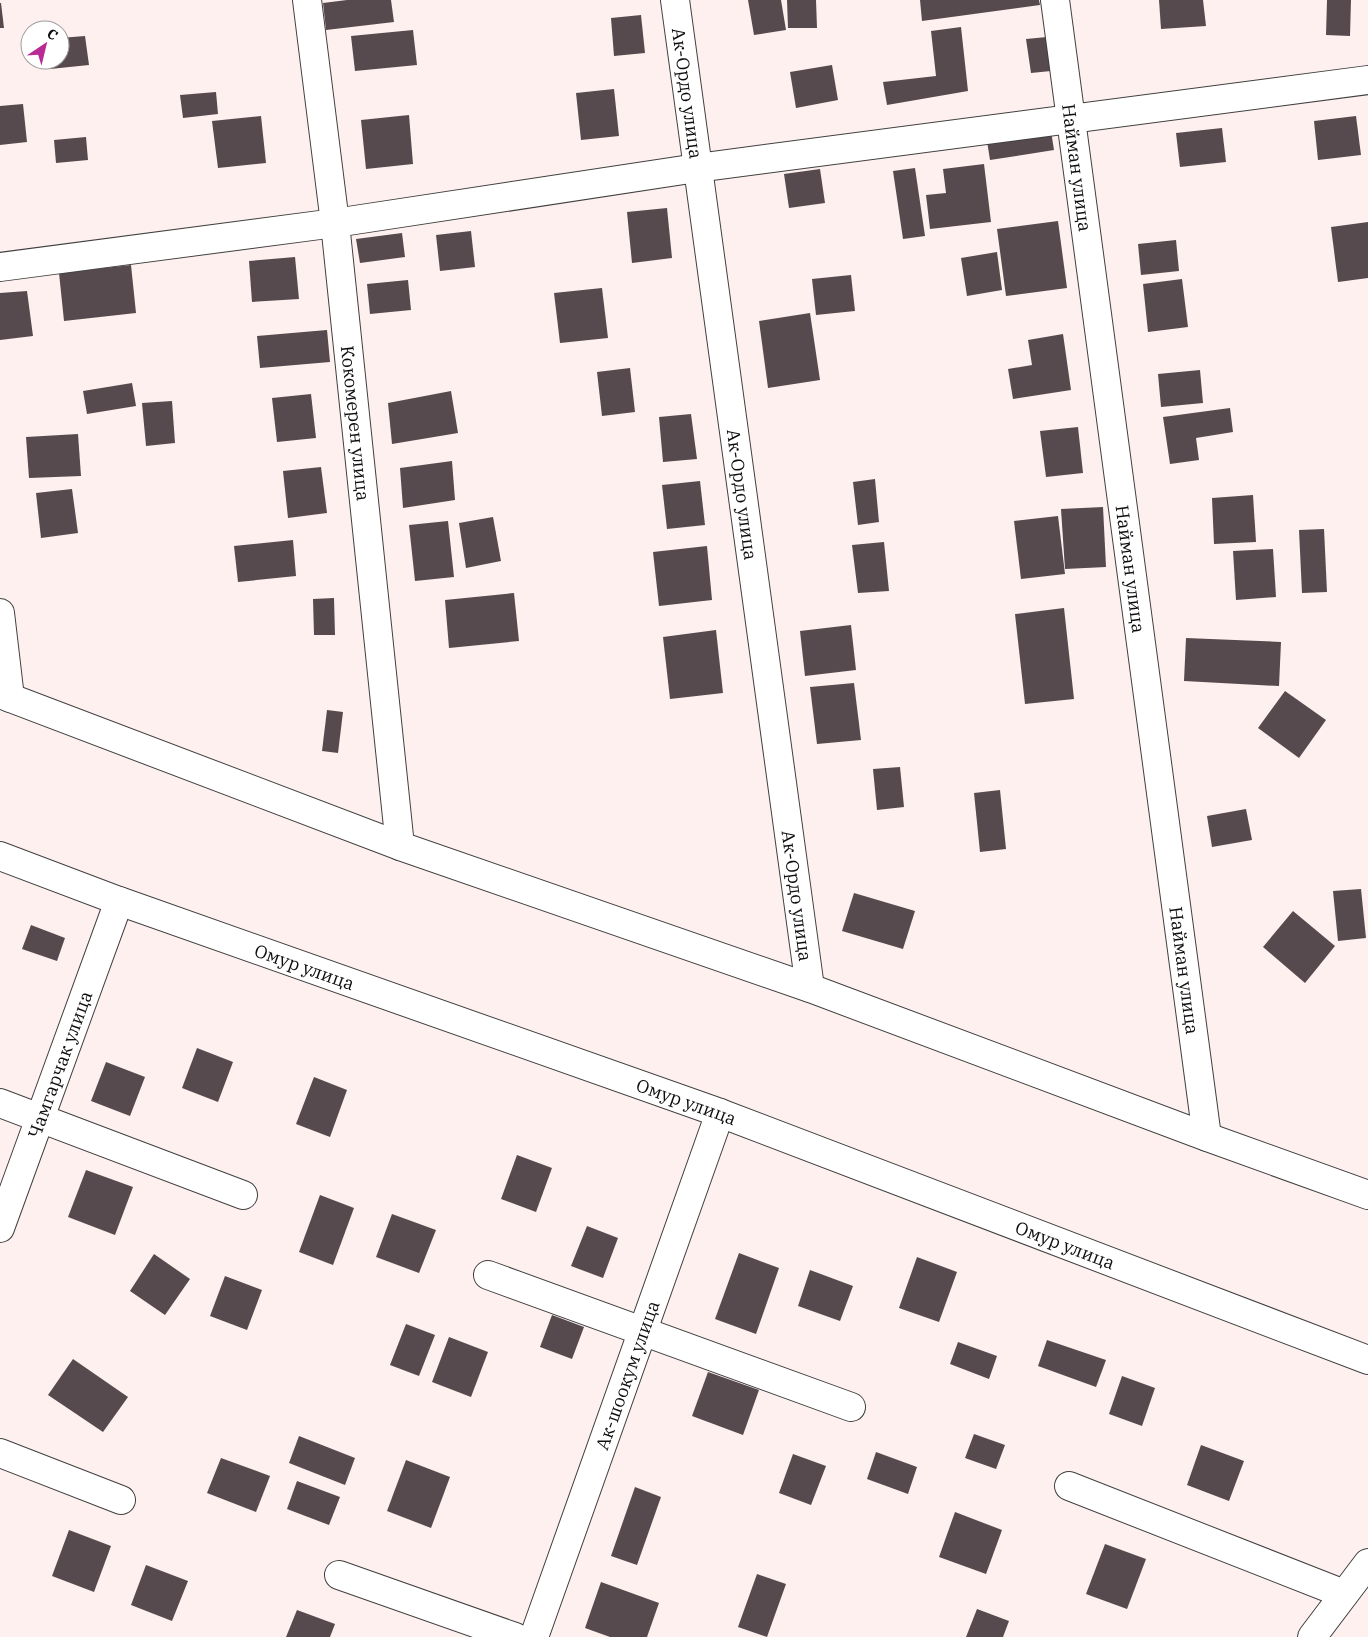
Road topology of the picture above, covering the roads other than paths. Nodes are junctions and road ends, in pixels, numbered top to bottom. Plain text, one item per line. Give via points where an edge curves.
1 (307, 0) edge
2 (676, 0) edge
3 (1055, 0) edge
4 (1368, 80) edge
5 (1070, 119) junction
6 (697, 168) junction
7 (335, 223) junction
8 (0, 268) edge
9 (0, 613) edge
10 (5, 696) edge
11 (400, 846) junction
12 (0, 856) edge
13 (119, 901) junction
14 (810, 988) junction
15 (0, 1103) edge
16 (720, 1113) junction
17 (40, 1118) junction
18 (1207, 1137) junction
19 (243, 1195) dead end
20 (1368, 1195) edge
21 (0, 1228) edge
22 (488, 1275) dead end
23 (643, 1330) junction
24 (1368, 1360) edge
25 (851, 1407) dead end
26 (0, 1453) edge
27 (1069, 1486) dead end
28 (120, 1500) dead end
29 (1368, 1562) edge
30 (339, 1575) dead end
31 (1344, 1594) junction
32 (515, 1637) edge
33 (534, 1637) edge
34 (1312, 1637) edge

1 - 7 street, Кокомерен улица
2 - 6 street, Ак-Ордо улица
3 - 5 street, Найман улица
4 - 5 street
5 - 6 street
5 - 18 street, Найман улица
6 - 7 street
6 - 14 street, Ак-Ордо улица
7 - 8 street
7 - 11 street, Кокомерен улица
9 - 10 street
10 - 11 street
11 - 14 street
12 - 13 street, Омур улица
13 - 16 street, Омур улица
13 - 17 street, Чамгарчак улица
14 - 18 street
15 - 17 street
16 - 23 street, Ак-шоокум улица
16 - 24 street, Омур улица
17 - 19 street
17 - 21 street, Чамгарчак улица
18 - 20 street
22 - 23 street
23 - 25 street
23 - 33 street, Ак-шоокум улица
26 - 28 street
27 - 31 street
29 - 31 street
30 - 32 street
31 - 34 street

